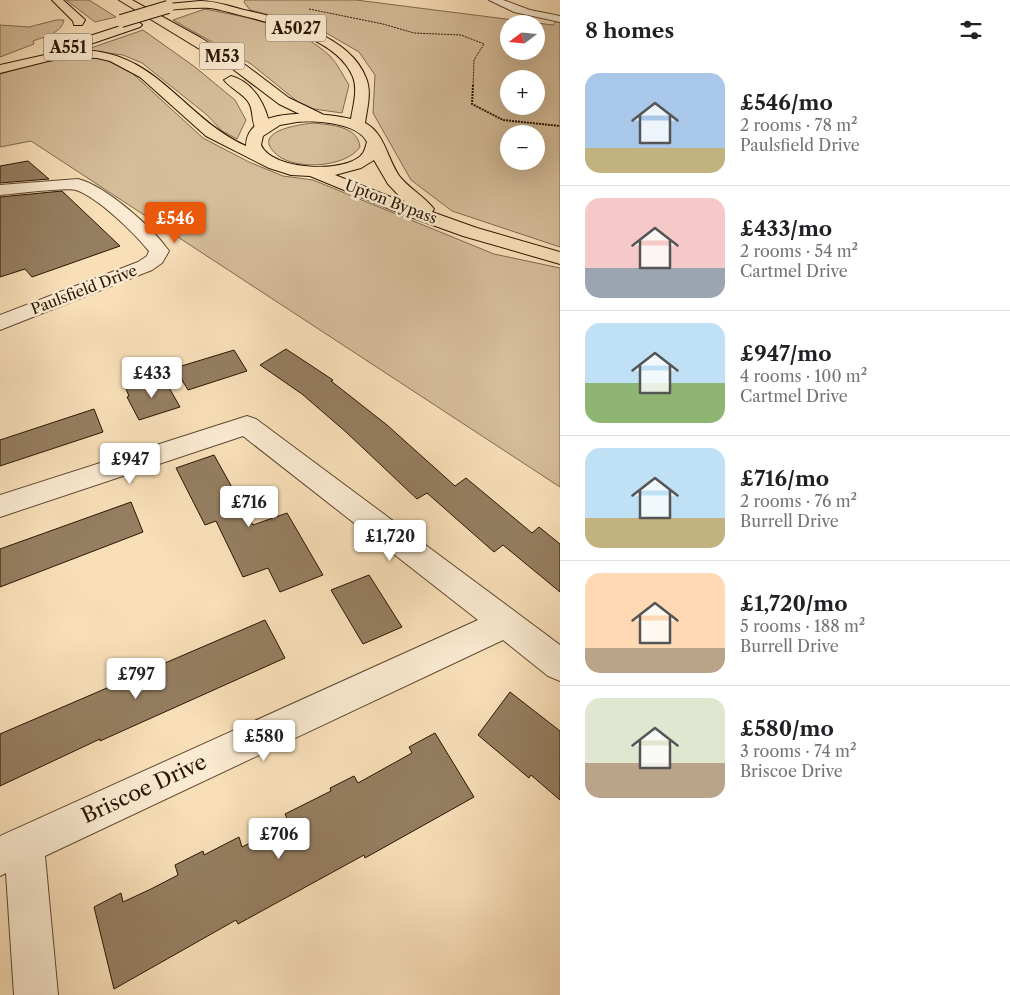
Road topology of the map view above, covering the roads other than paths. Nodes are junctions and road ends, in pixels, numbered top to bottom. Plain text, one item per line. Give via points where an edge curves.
1 (57, 0) edge
2 (216, 0) edge
3 (237, 0) edge
4 (492, 1) edge
5 (195, 2) edge
6 (120, 4) edge
7 (168, 7) joint
8 (250, 14) junction
9 (560, 19) edge
10 (92, 25) junction
11 (136, 25) junction
12 (52, 43) junction
13 (189, 51) dead end
14 (0, 63) edge
15 (0, 69) edge
16 (222, 74) dead end
17 (317, 117) junction
18 (357, 126) junction
19 (262, 128) junction
20 (375, 145) junction
21 (262, 159) junction
22 (312, 172) junction
23 (0, 190) edge
24 (470, 232) junction
25 (560, 258) edge
26 (0, 323) edge
27 (0, 506) edge
28 (506, 623) junction
29 (560, 665) edge
30 (12, 850) edge
31 (36, 995) edge

1 - 10 main road via 79,20
2 - 5 main road, A551
3 - 8 main road, A5027
4 - 9 street via 533,16
5 - 7 main road, A5027
5 - 8 main road, A5027
5 - 11 main road, A551 via 181,11
6 - 13 main road, M53
6 - 17 main road, M53 via 198,41 284,101
7 - 10 main road, A551, bridge via 121,21
8 - 18 main road, A5027 via 298,28 332,46 346,59 359,77 362,96
10 - 11 main road
10 - 12 main road, A551
10 - 12 main road via 78,28
11 - 15 main road, A551
12 - 14 main road, A551
15 - 21 main road via 51,56 90,53 113,57 152,80 212,133
16 - 19 main road, M53 via 257,104
17 - 18 main road
17 - 19 main road via 286,119
18 - 20 main road, Upton Bypass via 367,131
19 - 21 main road via 252,143
20 - 22 main road via 372,153 357,164 332,171
20 - 24 main road, Upton Bypass via 394,183 408,196
21 - 22 main road
22 - 24 main road, Upton Bypass
23 - 26 street, Paulsfield Drive via 78,184 101,197 142,231 159,251 155,259 145,266
24 - 25 main road, Upton Bypass
27 - 28 street via 247,425
28 - 29 street
28 - 30 street, Briscoe Drive
30 - 31 street

